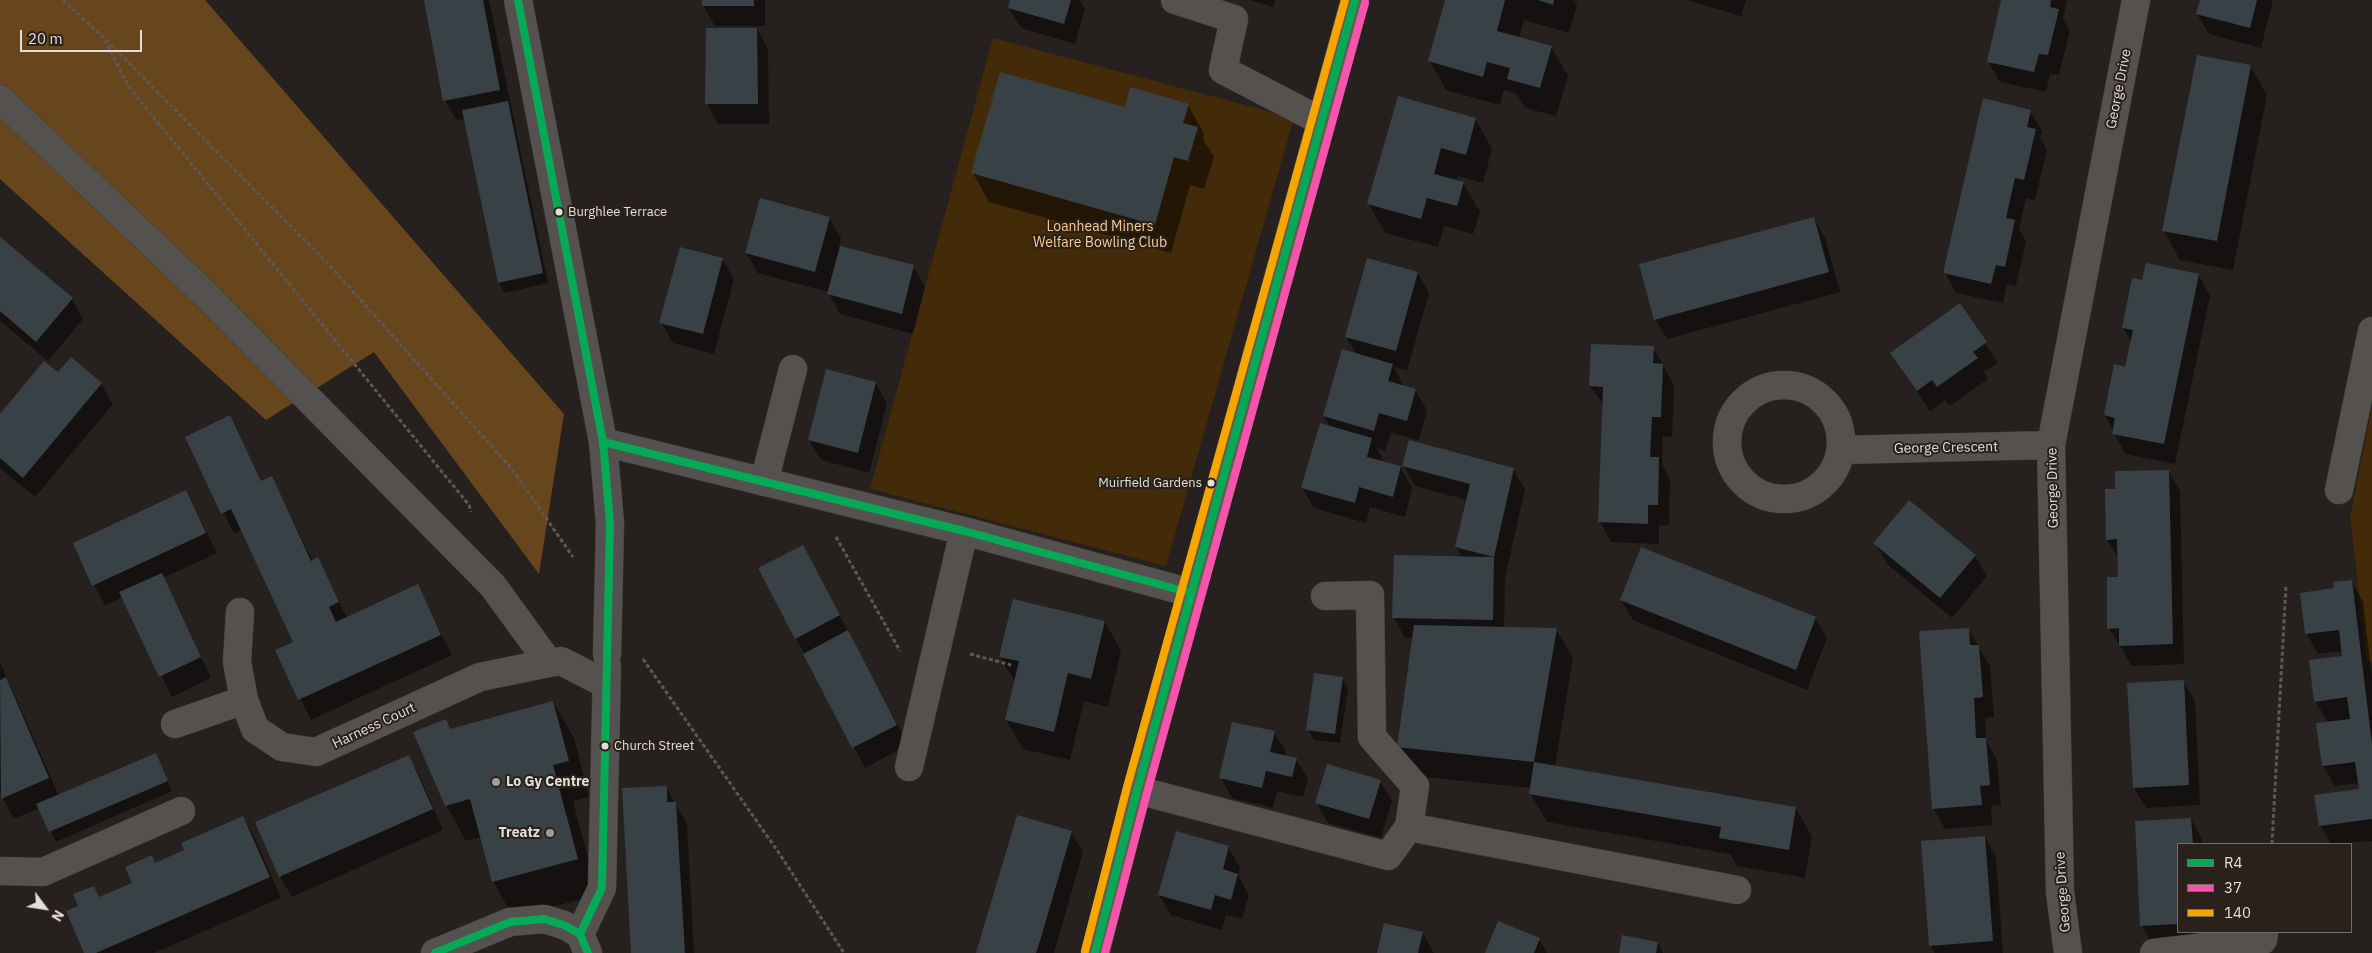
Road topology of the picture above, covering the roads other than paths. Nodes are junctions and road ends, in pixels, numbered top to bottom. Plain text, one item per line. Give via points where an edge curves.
1 (518, 0) edge
2 (1175, 0) edge
3 (1355, 0) edge
4 (2136, 0) edge
5 (0, 99) edge
6 (1321, 121) junction
7 (2372, 331) edge
8 (793, 369) dead end
9 (604, 442) junction
10 (2051, 445) junction
11 (1841, 450) junction
12 (764, 482) junction
13 (2339, 490) dead end
14 (964, 531) junction
15 (1191, 594) junction
16 (1325, 596) dead end
17 (240, 612) dead end
18 (549, 663) junction
19 (606, 684) junction
20 (244, 700) junction
21 (175, 724) dead end
22 (909, 767) dead end
23 (1137, 790) junction
24 (181, 811) dead end
25 (1409, 826) junction
26 (0, 870) edge
27 (1737, 890) dead end
28 (2264, 933) edge
29 (584, 944) edge
30 (435, 953) edge
31 (1096, 953) edge
32 (2068, 953) edge
33 (2154, 953) edge

1 - 9 street
2 - 6 street via 1234,19 1224,70
3 - 6 main road
4 - 10 street, George Drive
5 - 18 street via 203,292 493,586
6 - 15 main road
7 - 13 street
8 - 12 street
9 - 12 street
9 - 19 street, bridge via 610,523
10 - 11 street, George Crescent
10 - 32 street, George Drive via 2060,892
11 - 11 street via 1835,470 1823,485 1805,496 1786,500 1767,498 1749,488 1735,474 1728,455 1727,434 1733,415 1746,399 1763,388 1782,384 1801,387 1819,396 1833,410 1840,429
12 - 14 street
14 - 15 street
14 - 22 street
15 - 23 main road
16 - 25 street via 1370,595 1372,736 1415,786
17 - 20 street, Harness Court via 237,662
18 - 19 street, Harness Court via 561,662
18 - 20 street, Harness Court via 480,677 316,752 282,747 256,728
19 - 29 street via 602,888
20 - 21 street
23 - 25 street via 1388,856
23 - 31 main road
24 - 26 street via 43,872
25 - 27 street
28 - 33 street via 2263,940
29 - 30 street via 564,925 544,919 510,922

